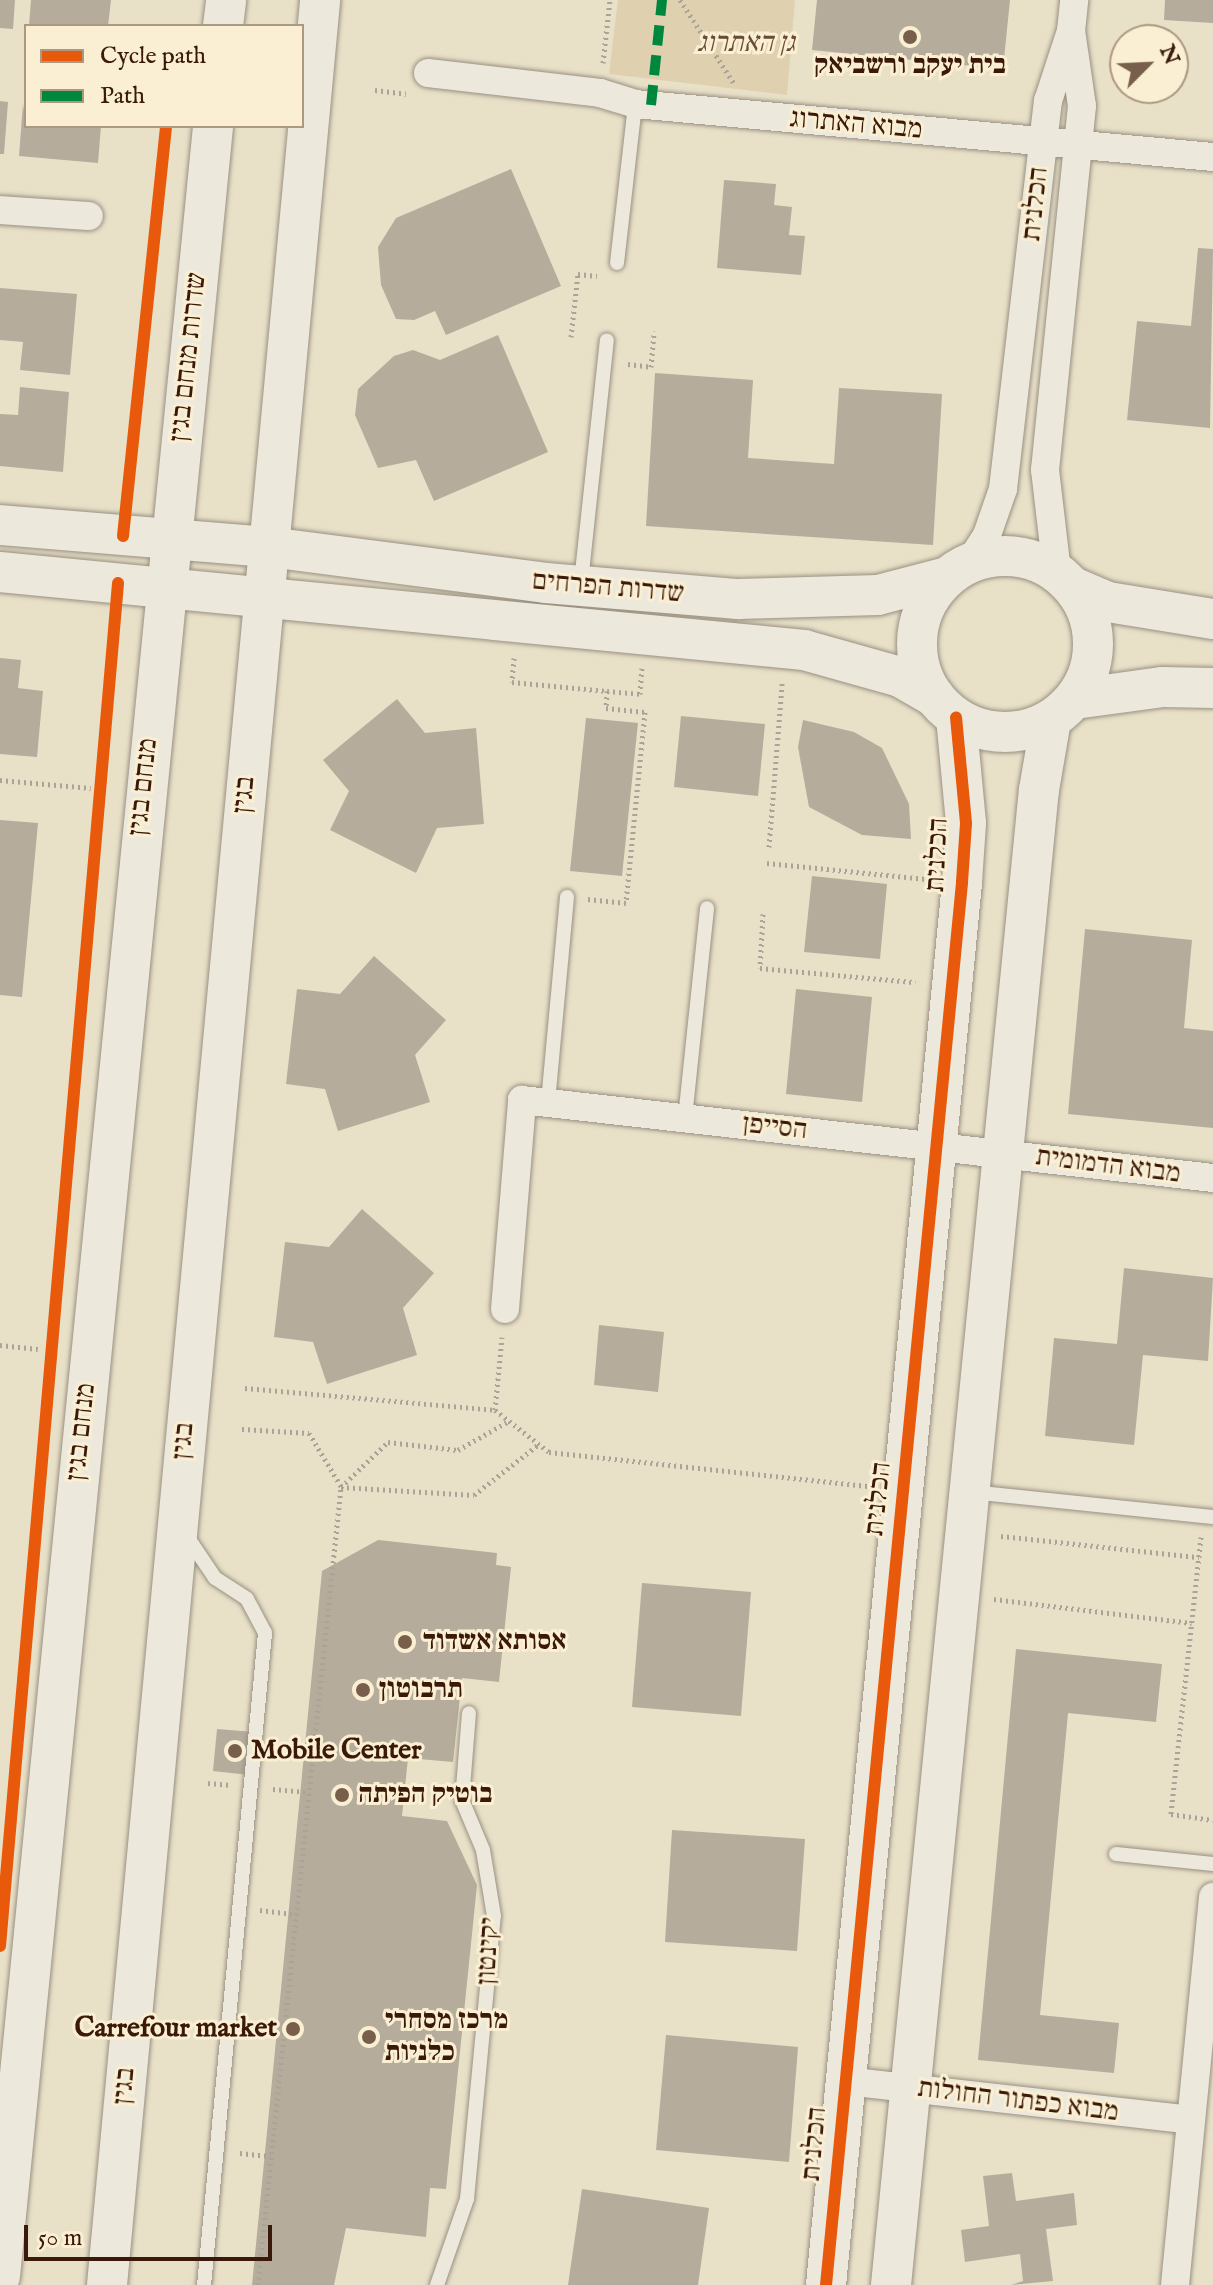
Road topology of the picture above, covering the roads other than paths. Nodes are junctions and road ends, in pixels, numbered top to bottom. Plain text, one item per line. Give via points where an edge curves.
1 (226, 0) edge
2 (320, 0) edge
3 (1074, 0) edge
4 (223, 24) edge
5 (1071, 31) junction
6 (428, 73) dead end
7 (635, 104) junction
8 (213, 128) edge
9 (1043, 142) junction
10 (1078, 146) junction
11 (1213, 157) edge
12 (0, 210) edge
13 (89, 216) dead end
14 (617, 263) road end
15 (607, 340) dead end
16 (0, 525) edge
17 (170, 540) junction
18 (269, 547) junction
19 (958, 570) junction
20 (0, 572) edge
21 (1066, 580) junction
22 (581, 586) junction
23 (164, 588) junction
24 (264, 597) junction
25 (1213, 619) edge
26 (1213, 688) edge
27 (945, 707) junction
28 (1063, 710) junction
29 (567, 897) road end
30 (707, 908) dead end
31 (548, 1102) junction
32 (685, 1118) junction
33 (938, 1146) junction
34 (1003, 1153) junction
35 (1213, 1178) edge
36 (505, 1309) road end
37 (970, 1492) junction
38 (1208, 1516) edge
39 (177, 1520) junction
40 (469, 1713) dead end
41 (1116, 1854) dead end
42 (1213, 1864) edge
43 (1213, 1897) edge
44 (1208, 1994) edge
45 (845, 2081) junction
46 (911, 2088) junction
47 (1191, 2120) junction
48 (0, 2276) edge
49 (107, 2285) edge
50 (204, 2285) edge
51 (437, 2285) edge
52 (826, 2285) edge
53 (891, 2285) edge
54 (1175, 2285) edge

1 - 4 street
2 - 18 street
3 - 5 street, הכלנית
5 - 9 street, הכלנית via 1056,70
5 - 10 street, הכלנית via 1080,74
6 - 7 street, מבוא האתרוג via 600,93
7 - 9 street, מבוא האתרוג
7 - 14 lane
8 - 17 street, שדרות מנחם בגין
9 - 10 street, מבוא האתרוג
9 - 19 street, הכלנית via 1003,489 987,535
10 - 11 street, מבוא האתרוג
10 - 21 street, הכלנית via 1045,470
12 - 13 street
15 - 22 lane
16 - 17 street, שדרות הפרחים
17 - 18 street, שדרות הפרחים
17 - 23 street, שדרות מנחם בגין
18 - 22 street, שדרות הפרחים
18 - 24 street
19 - 21 street via 1014,555
19 - 22 street, שדרות הפרחים via 878,595 817,600
19 - 27 street via 925,609 917,647
20 - 23 street, שדרות הפרחים
21 - 25 street via 1108,602
21 - 28 street via 1087,609 1093,656
23 - 24 street, שדרות הפרחים
23 - 48 street, מנחם בגין
24 - 27 street, שדרות הפרחים via 785,648 862,664
24 - 39 street, בגין
26 - 28 street via 1148,688
27 - 28 street via 1003,732
27 - 33 street, הכלנית via 966,823
28 - 34 street
29 - 31 lane
30 - 32 lane
31 - 32 street, הסייפן
31 - 36 street via 522,1100
32 - 33 street, הסייפן
33 - 34 street, הסייפן
33 - 45 street, הכלנית
34 - 35 street, מבוא הדמומית
34 - 37 street
37 - 38 lane
37 - 46 street
39 - 49 street, בגין
39 - 50 lane via 205,1567 253,1607 265,1633
40 - 51 lane, יקינטון via 462,1800 483,1850 494,1916 467,2199
41 - 42 lane
43 - 44 street
44 - 47 street
45 - 46 street, מבוא כפתור החולות
45 - 52 street, הכלנית
46 - 47 street, מבוא כפתור החולות
46 - 53 street
47 - 54 street

